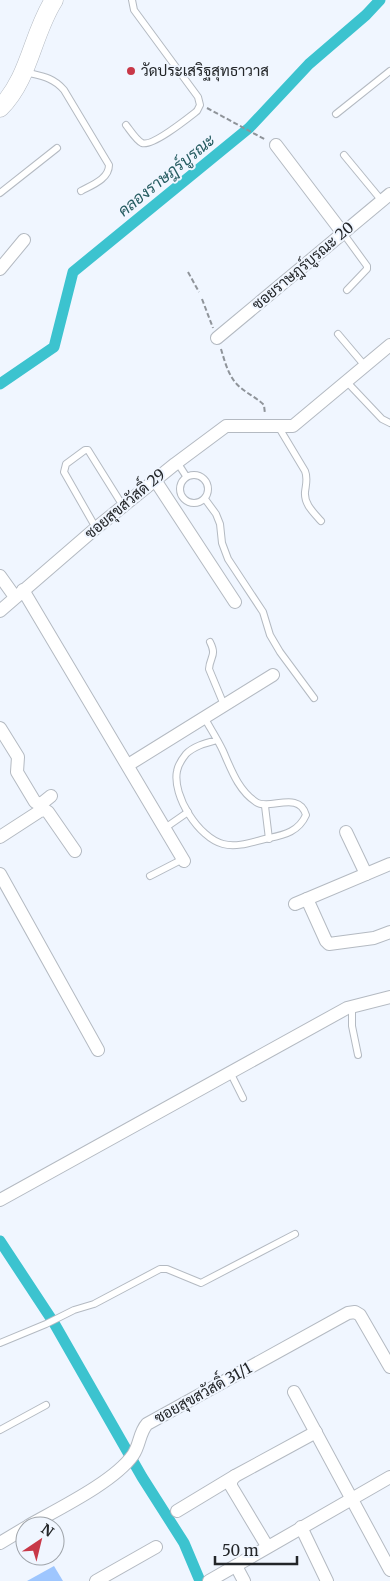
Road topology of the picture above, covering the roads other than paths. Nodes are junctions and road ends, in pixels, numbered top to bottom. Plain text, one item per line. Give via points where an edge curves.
1 (54, 0) edge
2 (132, 0) edge
3 (390, 70) edge
4 (25, 72) junction
5 (2, 102) edge
6 (336, 114) dead end
7 (126, 125) dead end
8 (273, 143) road end
9 (57, 148) dead end
10 (344, 155) dead end
11 (82, 191) dead end
12 (0, 193) edge
13 (386, 197) edge
14 (342, 232) junction
15 (24, 240) dead end
16 (1, 267) edge
17 (347, 290) dead end
18 (338, 334) dead end
19 (217, 338) road end
20 (390, 345) edge
21 (365, 366) junction
22 (346, 381) junction
23 (390, 423) edge
24 (278, 426) junction
25 (177, 462) junction
26 (186, 476) junction
27 (155, 480) junction
28 (204, 499) junction
29 (123, 506) junction
30 (321, 521) dead end
31 (96, 528) junction
32 (0, 576) edge
33 (19, 594) junction
34 (235, 602) dead end
35 (0, 612) edge
36 (210, 642) dead end
37 (273, 675) dead end
38 (314, 698) dead end
39 (224, 705) junction
40 (204, 717) junction
41 (0, 728) edge
42 (216, 740) junction
43 (128, 765) junction
44 (51, 796) dead end
45 (265, 806) junction
46 (188, 812) junction
47 (165, 828) junction
48 (346, 832) dead end
49 (0, 837) edge
50 (268, 838) junction
51 (75, 851) dead end
52 (184, 860) joint
53 (390, 864) edge
54 (0, 874) edge
55 (366, 874) junction
56 (150, 876) dead end
57 (390, 932) edge
58 (390, 997) edge
59 (352, 1007) junction
60 (98, 1050) dead end
61 (358, 1055) dead end
62 (230, 1072) junction
63 (243, 1098) dead end
64 (0, 1200) edge
65 (295, 1234) dead end
66 (0, 1343) edge
67 (390, 1367) edge
68 (294, 1392) dead end
69 (46, 1404) dead end
70 (0, 1430) edge
71 (316, 1432) junction
72 (235, 1476) junction
73 (390, 1477) edge
74 (352, 1499) junction
75 (177, 1511) dead end
76 (45, 1516) edge
77 (302, 1527) junction
78 (15, 1534) edge
79 (0, 1543) edge
80 (267, 1546) junction
81 (156, 1547) dead end
82 (236, 1566) junction
83 (390, 1570) edge
84 (104, 1579) edge
85 (213, 1579) edge
86 (244, 1581) edge
87 (327, 1581) edge

1 - 4 street via 45,14
2 - 7 lane via 134,10 200,104 197,111 146,144 140,142
3 - 6 lane
4 - 5 street
4 - 11 lane via 58,83 110,165 105,176
8 - 14 street
9 - 12 lane
10 - 13 lane
13 - 14 street, ซอยราษฎร์บูรณะ 20
14 - 17 lane via 367,266
14 - 19 street, ซอยราษฎร์บูรณะ 20
15 - 16 street
18 - 21 lane
20 - 21 street, ซอยสุขสวัสดิ์ 29
21 - 22 street, ซอยสุขสวัสดิ์ 29
22 - 23 lane via 382,419
22 - 24 street, ซอยสุขสวัสดิ์ 29 via 293,426
24 - 25 street, ซอยสุขสวัสดิ์ 29 via 226,426
24 - 30 lane via 305,471 305,499
25 - 26 lane
25 - 27 street, ซอยสุขสวัสดิ์ 29
26 - 28 lane via 195,475 206,480 209,491
26 - 28 lane via 180,484 181,496 197,504
27 - 29 street, ซอยสุขสวัสดิ์ 29
27 - 34 street
28 - 38 lane via 216,514 228,559 263,612 270,635
29 - 31 street, ซอยสุขสวัสดิ์ 29
29 - 31 lane via 88,450 66,464 64,472
31 - 33 street, ซอยสุขสวัสดิ์ 29
32 - 33 street
33 - 35 street, ซอยสุขสวัสดิ์ 29
33 - 43 street
36 - 39 lane via 214,656 209,669
37 - 39 street
39 - 40 street
40 - 42 lane
40 - 43 street
41 - 44 street via 18,757 17,772 35,802 41,804
42 - 45 lane via 245,793
42 - 46 lane via 198,745 187,753 176,772 177,786
43 - 47 street
45 - 50 lane
45 - 50 lane via 283,801 303,808 306,815 294,831
46 - 47 lane
46 - 50 lane via 205,835 223,844
47 - 52 street
48 - 55 street
49 - 51 street via 45,810
52 - 56 lane
53 - 55 street
54 - 60 street
55 - 57 street via 301,902 329,944 374,938
58 - 59 street
59 - 61 lane
59 - 62 street
62 - 63 lane
62 - 64 street
65 - 66 lane via 204,1282 160,1269 94,1304
67 - 76 street, ซอยสุขสวัสดิ์ 31/1 via 360,1315 348,1313 147,1424 134,1454 122,1468 106,1481
68 - 71 street
69 - 70 lane
71 - 72 street
71 - 74 street
72 - 75 street
72 - 80 street via 231,1486
73 - 74 street
74 - 77 street
74 - 83 street
77 - 80 street
77 - 87 street
78 - 79 street
80 - 82 street
81 - 84 street
82 - 85 street
82 - 86 street

